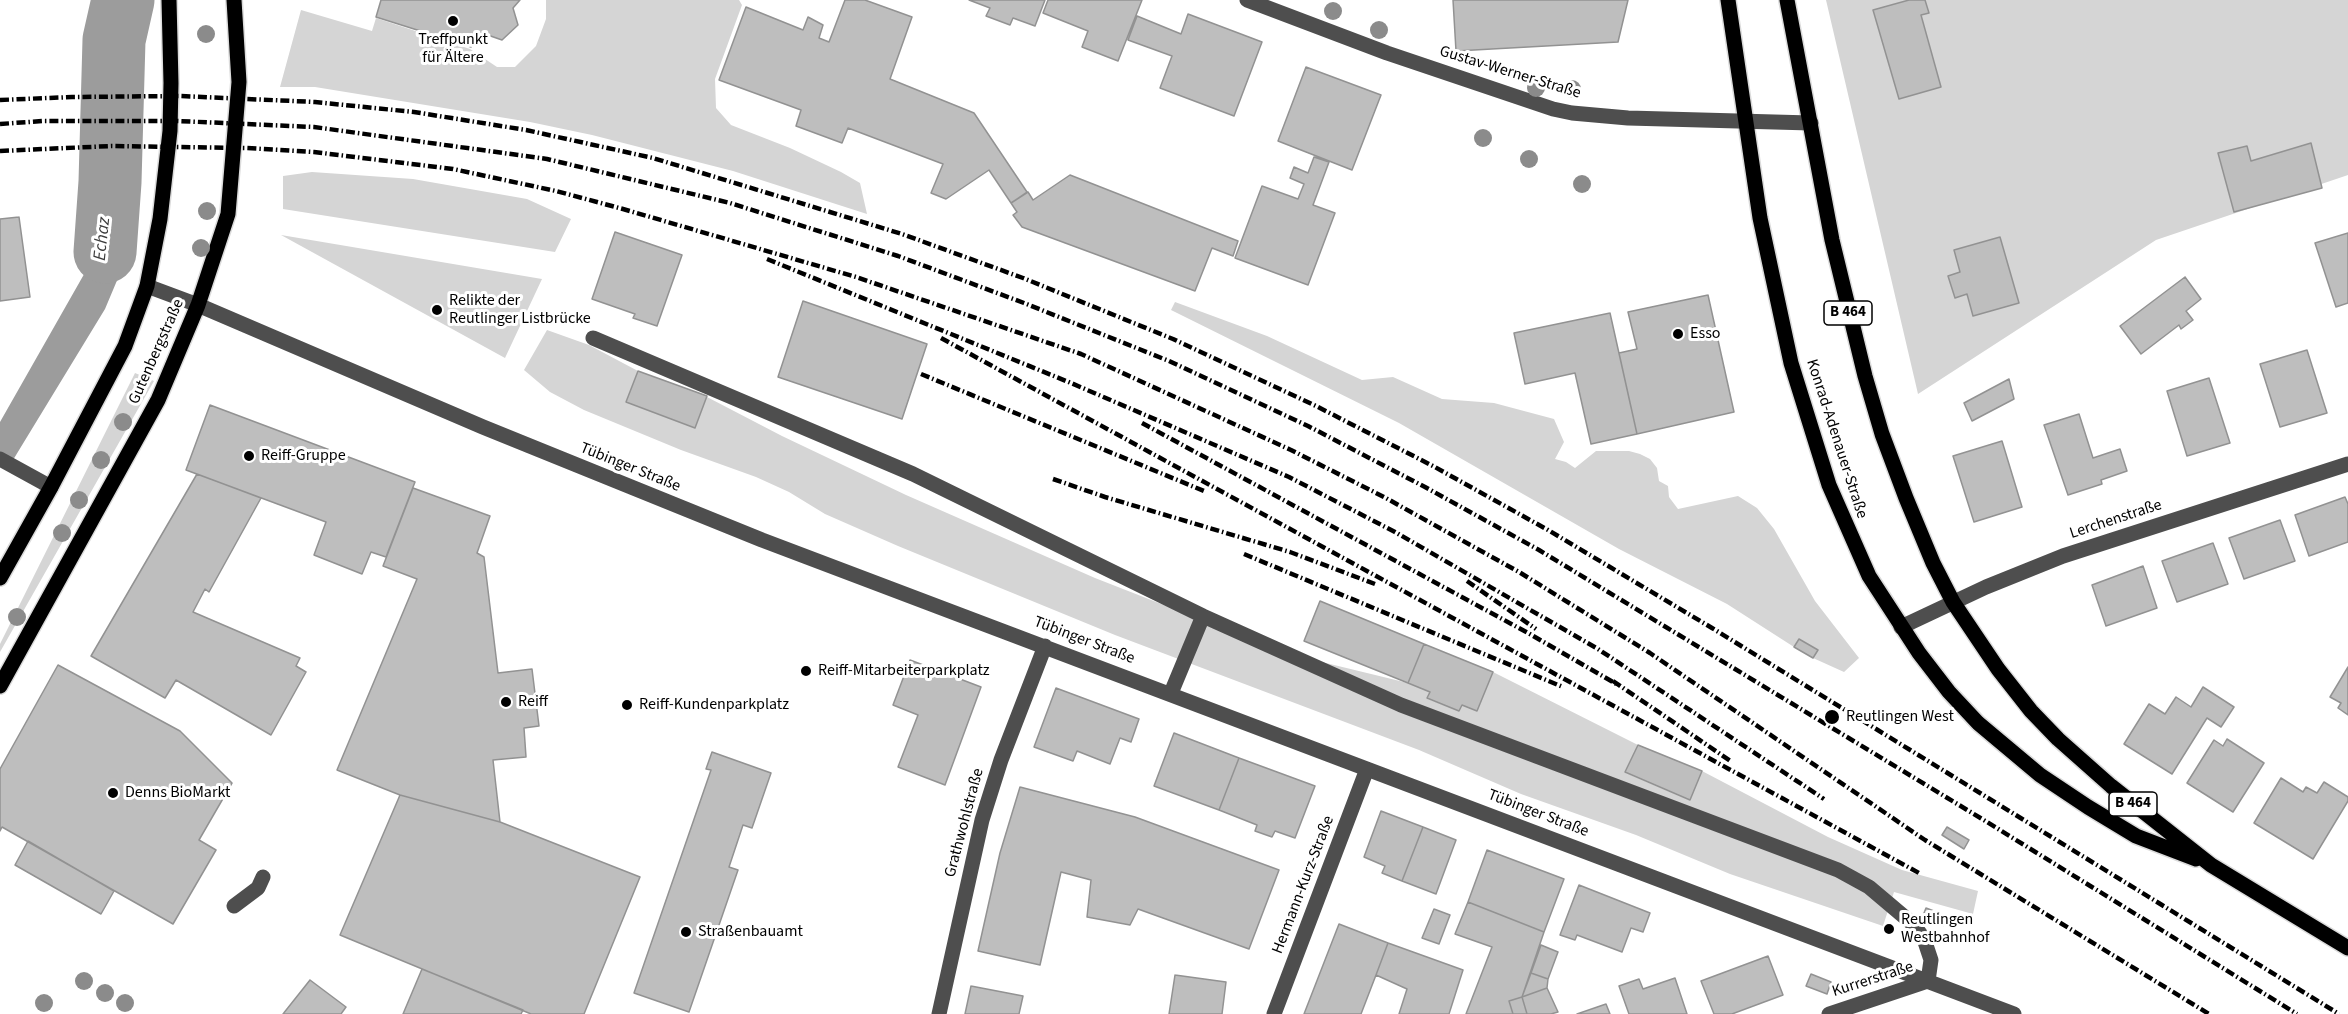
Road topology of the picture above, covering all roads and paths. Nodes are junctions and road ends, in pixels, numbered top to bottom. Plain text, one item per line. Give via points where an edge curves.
1 (169, 0) edge
2 (234, 0) edge
3 (1246, 0) edge
4 (1728, 0) edge
5 (1787, 0) edge
6 (1746, 121) junction
7 (1810, 123) junction
8 (147, 286) junction
9 (198, 305) junction
10 (593, 338) dead end
11 (0, 459) edge
12 (2348, 464) edge
13 (51, 487) junction
14 (0, 578) edge
15 (1953, 602) junction
16 (1203, 616) junction
17 (1901, 627) junction
18 (1045, 646) junction
19 (0, 686) edge
20 (1171, 693) junction
21 (1367, 769) junction
22 (2211, 865) junction
23 (263, 877) dead end
24 (234, 906) dead end
25 (2348, 948) edge
26 (1928, 981) junction
27 (939, 1014) edge
28 (1274, 1014) edge
29 (1828, 1014) edge
30 (2014, 1014) edge

1 - 8 main road, Gutenbergstraße via 170,131 160,219
2 - 9 main road, Gutenbergstraße via 239,82 228,214
3 - 6 street, Gustav-Werner-Straße via 1553,109 1628,118
4 - 6 main road, Konrad-Adenauer-Straße / B 464
5 - 7 main road, Konrad-Adenauer-Straße / B 464
6 - 7 street, Gustav-Werner-Straße
6 - 17 main road, Konrad-Adenauer-Straße / B 464 via 1769,266 1809,425 1846,529
7 - 15 main road, Konrad-Adenauer-Straße / B 464 via 1851,327 1879,424 1933,563
8 - 9 street, Tübinger Straße
8 - 13 main road, Gutenbergstraße via 124,346
9 - 18 street, Tübinger Straße via 701,516
9 - 19 main road, Gutenbergstraße via 158,399
10 - 16 street via 913,474
11 - 13 street
12 - 15 street, Lerchenstraße via 2063,556
13 - 14 main road, Gutenbergstraße
15 - 17 street, Lerchenstraße
15 - 22 main road, Konrad-Adenauer-Straße / B 464 via 1998,669 2058,740
16 - 20 street
16 - 26 street via 1401,705 1838,870 1869,887 1914,925 1931,960
17 - 22 main road, Konrad-Adenauer-Straße / B 464 via 1949,692 1978,723 2040,775 2136,836
18 - 20 street, Tübinger Straße
18 - 27 street, Grathwohlstraße via 982,820
20 - 21 street, Tübinger Straße
21 - 26 street, Tübinger Straße
21 - 28 street, Hermann-Kurz-Straße
22 - 25 main road, Konrad-Adenauer-Straße / B 464
23 - 24 street via 258,888
26 - 29 street, Kurrerstraße
26 - 30 street, Tübinger Straße

